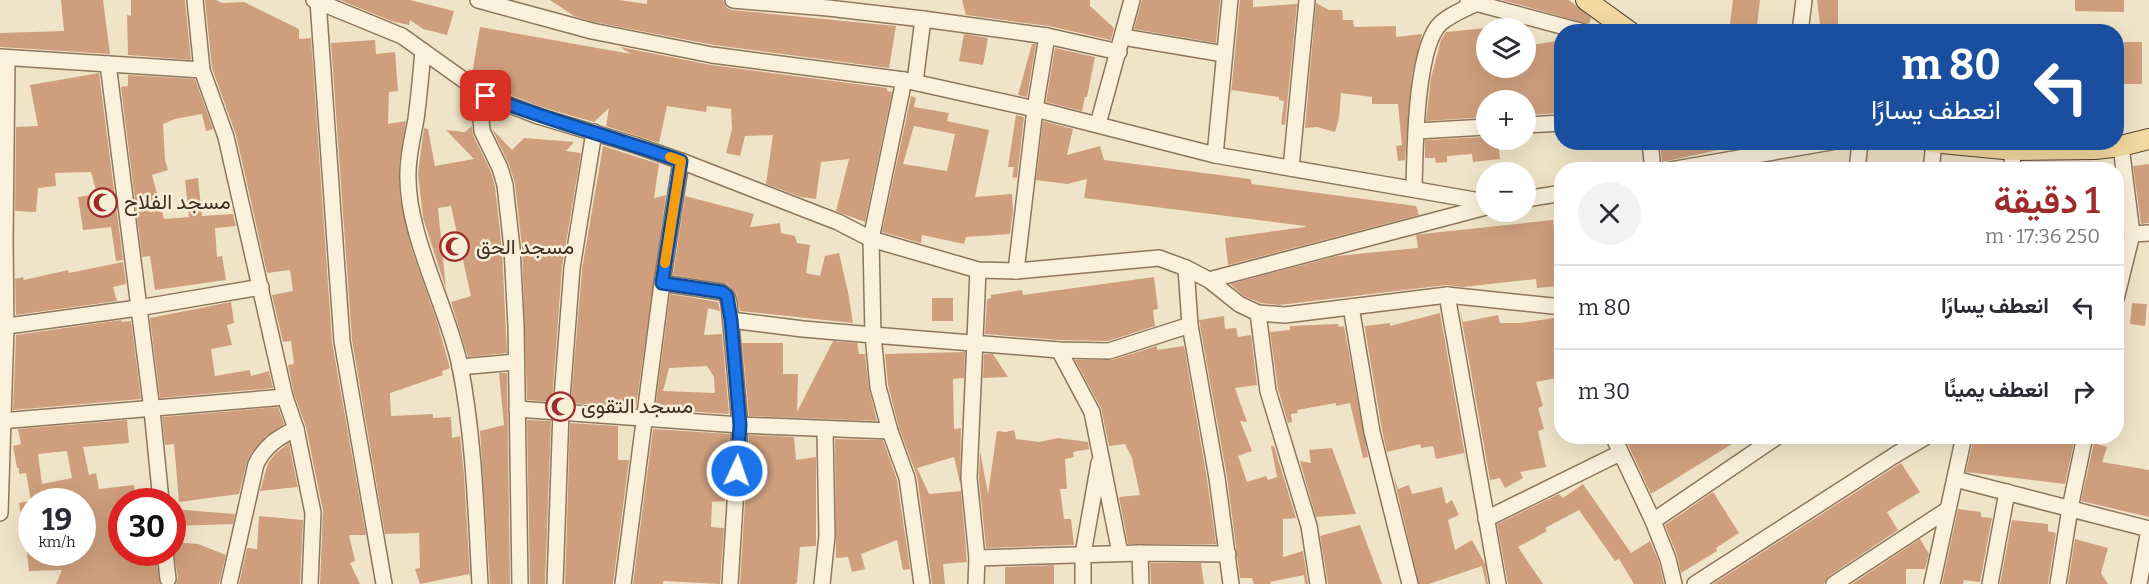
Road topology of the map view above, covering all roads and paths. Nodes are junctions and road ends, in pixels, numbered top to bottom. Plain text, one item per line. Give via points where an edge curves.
1 (195, 0) edge
2 (478, 0) edge
3 (733, 0) edge
4 (1132, 0) edge
5 (1230, 0) edge
6 (1307, 0) edge
7 (1586, 0) edge
8 (1804, 0) edge
9 (316, 1) edge
10 (1472, 2) edge
11 (923, 19) junction
12 (1554, 24) edge
13 (1619, 24) edge
14 (1801, 24) edge
15 (1047, 36) junction
16 (1121, 45) junction
17 (423, 51) junction
18 (1224, 54) junction
19 (3, 57) edge
20 (108, 64) junction
21 (202, 70) junction
22 (909, 81) junction
23 (486, 96) junction
24 (1035, 109) junction
25 (1554, 123) edge
26 (1098, 124) junction
27 (1536, 124) edge
28 (1476, 128) edge
29 (594, 132) junction
30 (1417, 132) junction
31 (2149, 139) edge
32 (2124, 145) edge
33 (1785, 150) edge
34 (2014, 150) edge
35 (1215, 155) junction
36 (681, 161) junction
37 (1716, 162) edge
38 (2012, 162) edge
39 (1291, 168) junction
40 (2124, 170) edge
41 (1414, 189) junction
42 (1554, 195) edge
43 (1536, 198) edge
44 (1476, 200) edge
45 (1476, 210) edge
46 (2149, 233) edge
47 (2132, 234) junction
48 (870, 239) junction
49 (2, 241) edge
50 (2124, 266) edge
51 (1186, 268) junction
52 (978, 270) junction
53 (1016, 271) junction
54 (1209, 280) junction
55 (662, 283) junction
56 (261, 287) junction
57 (1447, 295) junction
58 (1351, 306) junction
59 (1554, 306) edge
60 (138, 308) junction
61 (1258, 313) junction
62 (731, 320) junction
63 (1190, 325) junction
64 (3, 327) edge
65 (873, 335) junction
66 (975, 342) junction
67 (1059, 350) junction
68 (516, 362) junction
69 (460, 367) junction
70 (285, 397) junction
71 (517, 409) junction
72 (152, 410) junction
73 (561, 411) junction
74 (645, 417) junction
75 (1, 421) edge
76 (740, 425) junction
77 (296, 429) junction
78 (825, 429) junction
79 (890, 431) junction
80 (1616, 444) edge
81 (1766, 444) edge
82 (1914, 444) edge
83 (1962, 444) edge
84 (2083, 444) edge
85 (1620, 453) junction
86 (1101, 454) junction
87 (1955, 479) junction
88 (160, 488) edge
89 (2007, 492) junction
90 (2070, 508) junction
91 (1947, 510) junction
92 (0, 513) edge
93 (1486, 519) junction
94 (1653, 521) junction
95 (2149, 529) edge
96 (1140, 553) junction
97 (1083, 554) junction
98 (1120, 554) junction
99 (1228, 554) junction
100 (977, 558) junction
101 (167, 566) edge
102 (168, 579) dead end
103 (229, 584) edge
104 (310, 584) edge
105 (384, 584) edge
106 (480, 584) edge
107 (520, 584) edge
108 (555, 584) edge
109 (623, 584) edge
110 (730, 584) edge
111 (822, 584) edge
112 (922, 584) edge
113 (976, 584) edge
114 (1083, 584) edge
115 (1141, 584) edge
116 (1231, 584) edge
117 (1318, 584) edge
118 (1410, 584) edge
119 (1498, 584) edge
120 (1674, 584) edge
121 (1695, 584) edge
122 (1834, 584) edge
123 (1932, 584) edge
124 (1990, 584) edge
125 (2058, 584) edge
126 (2139, 584) edge

1 - 21 street
2 - 22 street via 592,31 712,55
3 - 11 street
4 - 16 street
5 - 18 street
6 - 39 street
7 - 13 main road
8 - 14 street
9 - 17 street via 402,36
9 - 105 street via 342,341
10 - 12 street
10 - 30 street via 1433,33 1427,49
11 - 15 street
11 - 22 street
15 - 16 street
15 - 24 street
16 - 18 street
16 - 26 street
17 - 23 street
17 - 69 street via 408,173 411,208
18 - 35 street
19 - 20 street
19 - 49 street
20 - 21 street
20 - 60 street
21 - 56 street via 226,137
22 - 24 street
22 - 48 street
23 - 29 street
23 - 68 street via 482,131 500,168 508,202
24 - 26 street
24 - 53 street
25 - 27 street
26 - 35 street
28 - 30 street
29 - 36 street
29 - 73 street via 572,268
30 - 41 street
31 - 32 main road
33 - 37 street
34 - 38 street
35 - 39 street
36 - 48 street via 838,222
36 - 55 street
39 - 41 street
40 - 47 street
41 - 44 street
42 - 43 street
45 - 54 street
46 - 47 street
47 - 50 street
48 - 52 street
48 - 65 street
49 - 64 street
51 - 53 street via 1159,258
51 - 54 street
51 - 63 street
52 - 53 street
52 - 66 street
54 - 61 street via 1239,304
55 - 62 street via 722,292 727,296
55 - 74 street
56 - 60 street
56 - 70 street
57 - 58 street
57 - 59 street
57 - 93 street
58 - 61 street via 1285,315
58 - 118 street via 1372,432
60 - 64 street
60 - 72 street
61 - 117 street via 1268,391 1309,526
62 - 65 street
62 - 76 street
63 - 67 street via 1109,351
63 - 99 street
64 - 75 street
65 - 66 street
65 - 79 street via 878,387
66 - 67 street
66 - 100 street via 969,478
67 - 86 street via 1092,412
68 - 69 street
68 - 71 street
69 - 106 street
70 - 72 street
70 - 77 street
71 - 73 street
71 - 107 street
72 - 75 street
72 - 88 street
73 - 74 street
73 - 108 street
74 - 76 street
74 - 109 street
75 - 92 street
76 - 78 street
76 - 110 street
77 - 103 street via 273,442 256,464
77 - 104 street via 313,513
78 - 79 street
78 - 111 street via 826,536
79 - 112 street via 907,478
80 - 85 street
81 - 94 street
82 - 121 street
83 - 87 street
84 - 90 street
85 - 93 street
85 - 94 street
86 - 97 street
86 - 98 street
87 - 89 street
87 - 91 street
89 - 90 street
89 - 124 street
90 - 95 street
90 - 125 street
91 - 122 street
91 - 123 street
93 - 119 street
94 - 120 street
95 - 126 street
96 - 98 street
96 - 99 street
96 - 115 street
97 - 98 street
97 - 100 street
97 - 114 street
99 - 116 street
100 - 113 street
101 - 102 street

